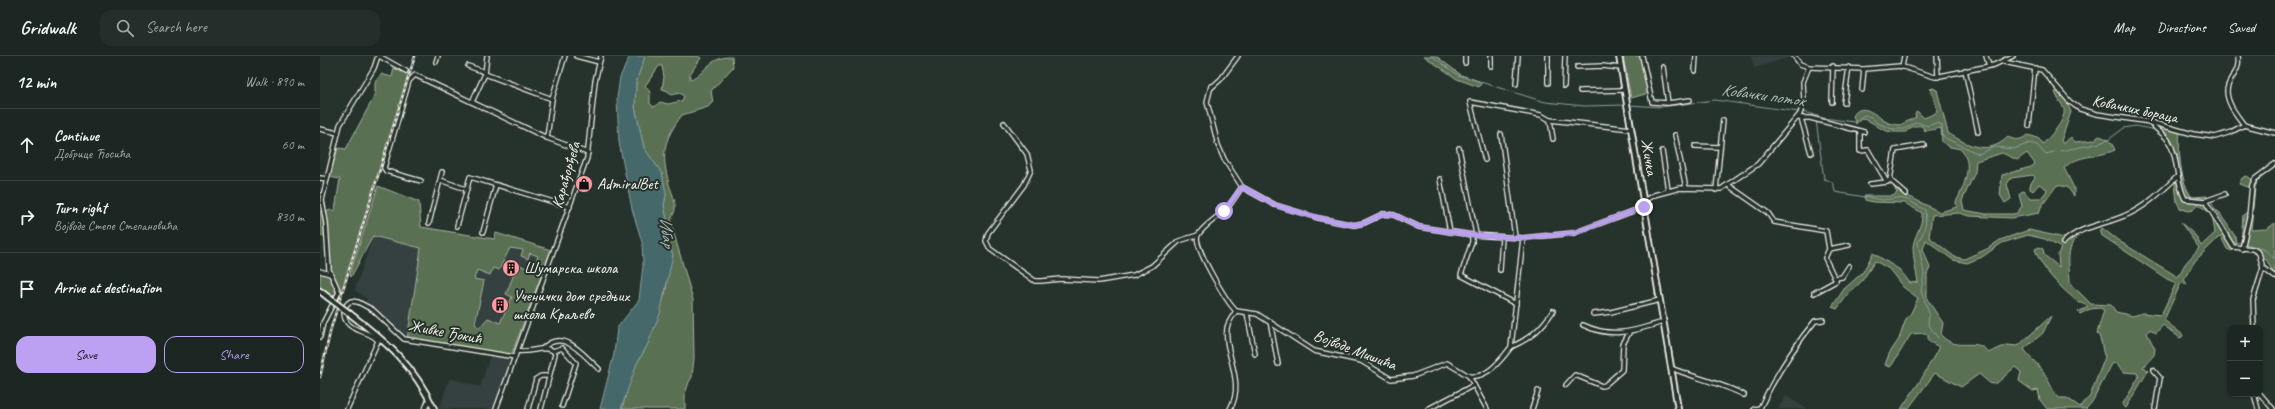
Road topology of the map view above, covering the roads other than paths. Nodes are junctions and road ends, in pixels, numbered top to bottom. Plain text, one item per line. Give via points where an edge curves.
1 (378, 56) edge
2 (438, 56) edge
3 (487, 56) edge
4 (565, 56) edge
5 (576, 56) edge
6 (601, 56) edge
7 (1238, 56) edge
8 (1465, 56) edge
9 (1491, 56) edge
10 (1518, 56) edge
11 (1548, 56) edge
12 (1565, 56) edge
13 (1619, 56) edge
14 (1642, 56) edge
15 (1696, 56) edge
16 (1794, 56) edge
17 (1904, 56) edge
18 (1937, 56) edge
19 (1986, 56) edge
20 (2013, 56) edge
21 (2238, 56) edge
22 (436, 62) dead end
23 (599, 62) junction
24 (2004, 62) junction
25 (1465, 63) dead end
26 (468, 66) dead end
27 (1491, 66) dead end
28 (1832, 66) junction
29 (1989, 66) junction
30 (1577, 67) dead end
31 (1663, 67) dead end
32 (1809, 67) junction
33 (1849, 67) junction
34 (1902, 67) junction
35 (1621, 68) junction
36 (2035, 68) junction
37 (1864, 69) junction
38 (1965, 70) junction
39 (406, 71) dead end
40 (1695, 71) dead end
41 (485, 73) junction
42 (1938, 77) junction
43 (1548, 83) dead end
44 (1516, 84) dead end
45 (1564, 86) dead end
46 (1625, 90) junction
47 (1862, 90) dead end
48 (1580, 91) dead end
49 (552, 99) junction
50 (1690, 100) dead end
51 (472, 102) junction
52 (1832, 102) dead end
53 (1668, 103) junction
54 (1844, 103) dead end
55 (1799, 116) junction
56 (1550, 120) junction
57 (1723, 120) dead end
58 (2150, 122) junction
59 (1004, 123) dead end
60 (2244, 125) junction
61 (2029, 126) dead end
62 (320, 129) edge
63 (1631, 129) junction
64 (1978, 132) dead end
65 (338, 133) junction
66 (2275, 133) edge
67 (1501, 134) dead end
68 (1675, 135) dead end
69 (547, 138) junction
70 (1552, 139) dead end
71 (1924, 145) dead end
72 (1695, 146) dead end
73 (1720, 146) junction
74 (1459, 148) dead end
75 (1662, 150) dead end
76 (588, 153) junction
77 (1811, 153) dead end
78 (1485, 160) dead end
79 (2275, 164) edge
80 (442, 172) dead end
81 (2179, 175) junction
82 (320, 178) edge
83 (327, 179) junction
84 (1440, 179) dead end
85 (440, 180) junction
86 (421, 181) dead end
87 (1889, 181) junction
88 (1870, 184) dead end
89 (496, 185) junction
90 (1728, 185) junction
91 (1242, 187) junction
92 (1686, 188) junction
93 (466, 189) junction
94 (1668, 190) junction
95 (1716, 190) junction
96 (1906, 194) dead end
97 (2225, 194) dead end
98 (1643, 201) junction
99 (2205, 201) junction
100 (570, 207) junction
101 (1644, 207) junction
102 (429, 223) dead end
103 (457, 226) dead end
104 (483, 232) dead end
105 (1450, 232) junction
106 (1198, 235) junction
107 (1474, 235) junction
108 (1502, 237) junction
109 (1515, 237) junction
110 (1523, 238) junction
111 (2063, 243) dead end
112 (1849, 245) dead end
113 (1829, 249) junction
114 (2242, 249) junction
115 (1849, 266) dead end
116 (2263, 268) junction
117 (1500, 270) dead end
118 (320, 271) edge
119 (330, 274) junction
120 (2275, 277) edge
121 (1834, 278) junction
122 (320, 290) edge
123 (1814, 293) dead end
124 (1660, 300) junction
125 (1516, 304) junction
126 (1236, 311) junction
127 (1553, 311) dead end
128 (1247, 313) junction
129 (1593, 314) dead end
130 (1824, 320) dead end
131 (322, 321) edge
132 (1270, 322) junction
133 (1663, 322) junction
134 (1582, 325) dead end
135 (2254, 325) edge
136 (1629, 333) junction
137 (320, 337) edge
138 (1511, 347) junction
139 (543, 348) junction
140 (517, 351) junction
141 (553, 351) junction
142 (1255, 354) dead end
143 (515, 357) junction
144 (1278, 364) dead end
145 (1671, 368) junction
146 (599, 369) dead end
147 (2153, 370) dead end
148 (549, 376) junction
149 (1469, 376) junction
150 (1474, 385) junction
151 (1566, 385) dead end
152 (1538, 391) dead end
153 (1744, 395) dead end
154 (2255, 397) edge
155 (2263, 397) edge
156 (429, 398) junction
157 (562, 406) dead end
158 (347, 409) edge
159 (425, 409) edge
160 (434, 409) edge
161 (496, 409) edge
162 (528, 409) edge
163 (541, 409) edge
164 (1230, 409) edge
165 (1428, 409) edge
166 (1487, 409) edge
167 (1532, 409) edge
168 (1678, 409) edge
169 (1754, 409) edge
170 (2155, 409) edge
171 (2258, 409) edge
172 (2273, 409) edge

1 - 39 street
1 - 65 street
2 - 22 street
3 - 41 street
4 - 49 street
5 - 23 street
6 - 23 street, Карађорђева
7 - 91 street via 1221,79 1210,88 1207,102 1218,145
8 - 25 street
9 - 27 street
10 - 44 street
11 - 43 street
12 - 45 street
13 - 35 main road, Жичка
14 - 53 street via 1651,102
15 - 40 street
16 - 32 street via 1800,64
17 - 34 street
18 - 42 street
19 - 29 street
20 - 24 street, Ковачких бораца
21 - 60 street via 2239,65 2227,90 2229,102
23 - 76 street, Карађорђева via 594,81
24 - 29 street, Ковачких бораца
24 - 36 street, Ковачких бораца
26 - 41 street
28 - 32 street, Ковачких бораца
28 - 33 street, Ковачких бораца
28 - 52 street
29 - 38 street, Ковачких бораца
30 - 35 street
31 - 53 street
32 - 55 street via 1803,82 1802,108
33 - 37 street, Ковачких бораца
33 - 54 street
34 - 37 street, Ковачких бораца
34 - 42 street, Ковачких бораца
35 - 46 main road, Жичка
36 - 58 street, Ковачких бораца via 2042,70 2070,102 2080,109
36 - 61 street
37 - 47 street
38 - 42 street, Ковачких бораца
38 - 64 street
41 - 49 street
41 - 51 street
46 - 48 street
46 - 63 main road, Жичка
49 - 69 street
50 - 53 street
51 - 69 street
51 - 86 street via 414,75 409,81 384,168 386,171
55 - 77 street
55 - 87 street via 1862,132 1860,151 1868,150
55 - 90 street via 1758,164
56 - 63 street
56 - 70 street
56 - 78 street via 1541,115 1470,102
57 - 73 street
58 - 60 street, Ковачких бораца via 2193,134 2215,137
58 - 81 street via 2168,140
59 - 106 street via 1027,154 1031,170 1024,184 988,233 986,240 990,249 1035,281 1099,281 1134,275 1152,266 1179,241
60 - 66 street
62 - 65 street
63 - 98 main road, Жичка
65 - 83 street
67 - 109 street
68 - 92 street
69 - 76 street
71 - 87 street via 1895,150
72 - 73 street
73 - 95 street
74 - 107 street
75 - 94 street
76 - 100 street, Карађорђева
79 - 114 street via 2255,179 2252,185
80 - 85 street
81 - 99 street via 2180,191 2184,199
81 - 111 street via 2161,192 2125,216 2072,234
82 - 83 street
83 - 119 street via 322,200
84 - 105 street
85 - 93 street
85 - 102 street
87 - 88 street
87 - 96 street
89 - 93 street via 470,177
89 - 100 street
89 - 104 street
90 - 95 street
90 - 113 street via 1768,213 1774,222 1826,231
91 - 105 street via 1275,205 1318,218 1354,225 1383,214 1394,215 1419,227
91 - 106 street via 1228,207
92 - 94 street
92 - 95 street
93 - 103 street
94 - 98 street
97 - 99 street
98 - 101 main road, Жичка
99 - 114 street via 2228,241
100 - 140 street, Карађорђева
101 - 110 street via 1574,233
101 - 124 main road, Жичка
105 - 107 street
106 - 126 street via 1197,246
107 - 108 street
107 - 125 street via 1461,275
108 - 109 street
108 - 117 street
109 - 110 street
110 - 125 street
112 - 113 street
113 - 121 street via 1825,258
114 - 116 street via 2253,248 2259,253
115 - 121 street via 1842,277
116 - 120 street
116 - 135 street via 2253,300
118 - 119 street
119 - 131 street via 338,289 336,300
121 - 123 street via 1836,281
122 - 156 main road, bridge via 398,353
124 - 129 street
124 - 133 main road, Жичка
125 - 138 street
126 - 128 street, Војводе Мишића
126 - 164 street via 1227,328 1235,378 1235,395
127 - 138 street via 1534,335
128 - 132 street, Војводе Мишића via 1257,314
128 - 142 street
130 - 169 street via 1816,320 1807,331 1774,379 1760,408
131 - 137 street
132 - 144 street
132 - 149 street, Војводе Мишића via 1314,350 1361,361 1392,379 1413,376 1447,363
133 - 136 street
133 - 145 main road, Жичка
134 - 136 street via 1594,331
136 - 151 street via 1623,344 1622,370 1605,385 1575,374
138 - 149 street via 1502,360 1491,369 1481,375
139 - 140 street via 528,353
139 - 141 street
139 - 146 street via 561,339 571,344
140 - 143 street, Карађорђева
141 - 148 street via 555,354
141 - 157 street via 562,348 576,363
143 - 158 street, Живке Ђокић via 404,340 373,310 351,301 344,311 348,322 356,330 378,341
143 - 161 street, Карађорђева
145 - 153 street via 1731,388
145 - 168 main road, Жичка
147 - 170 street via 2160,378
148 - 162 street via 536,379
148 - 163 street
149 - 150 street
150 - 165 street
150 - 166 street
152 - 167 street
154 - 171 street
155 - 172 street
156 - 159 street
156 - 160 main road

